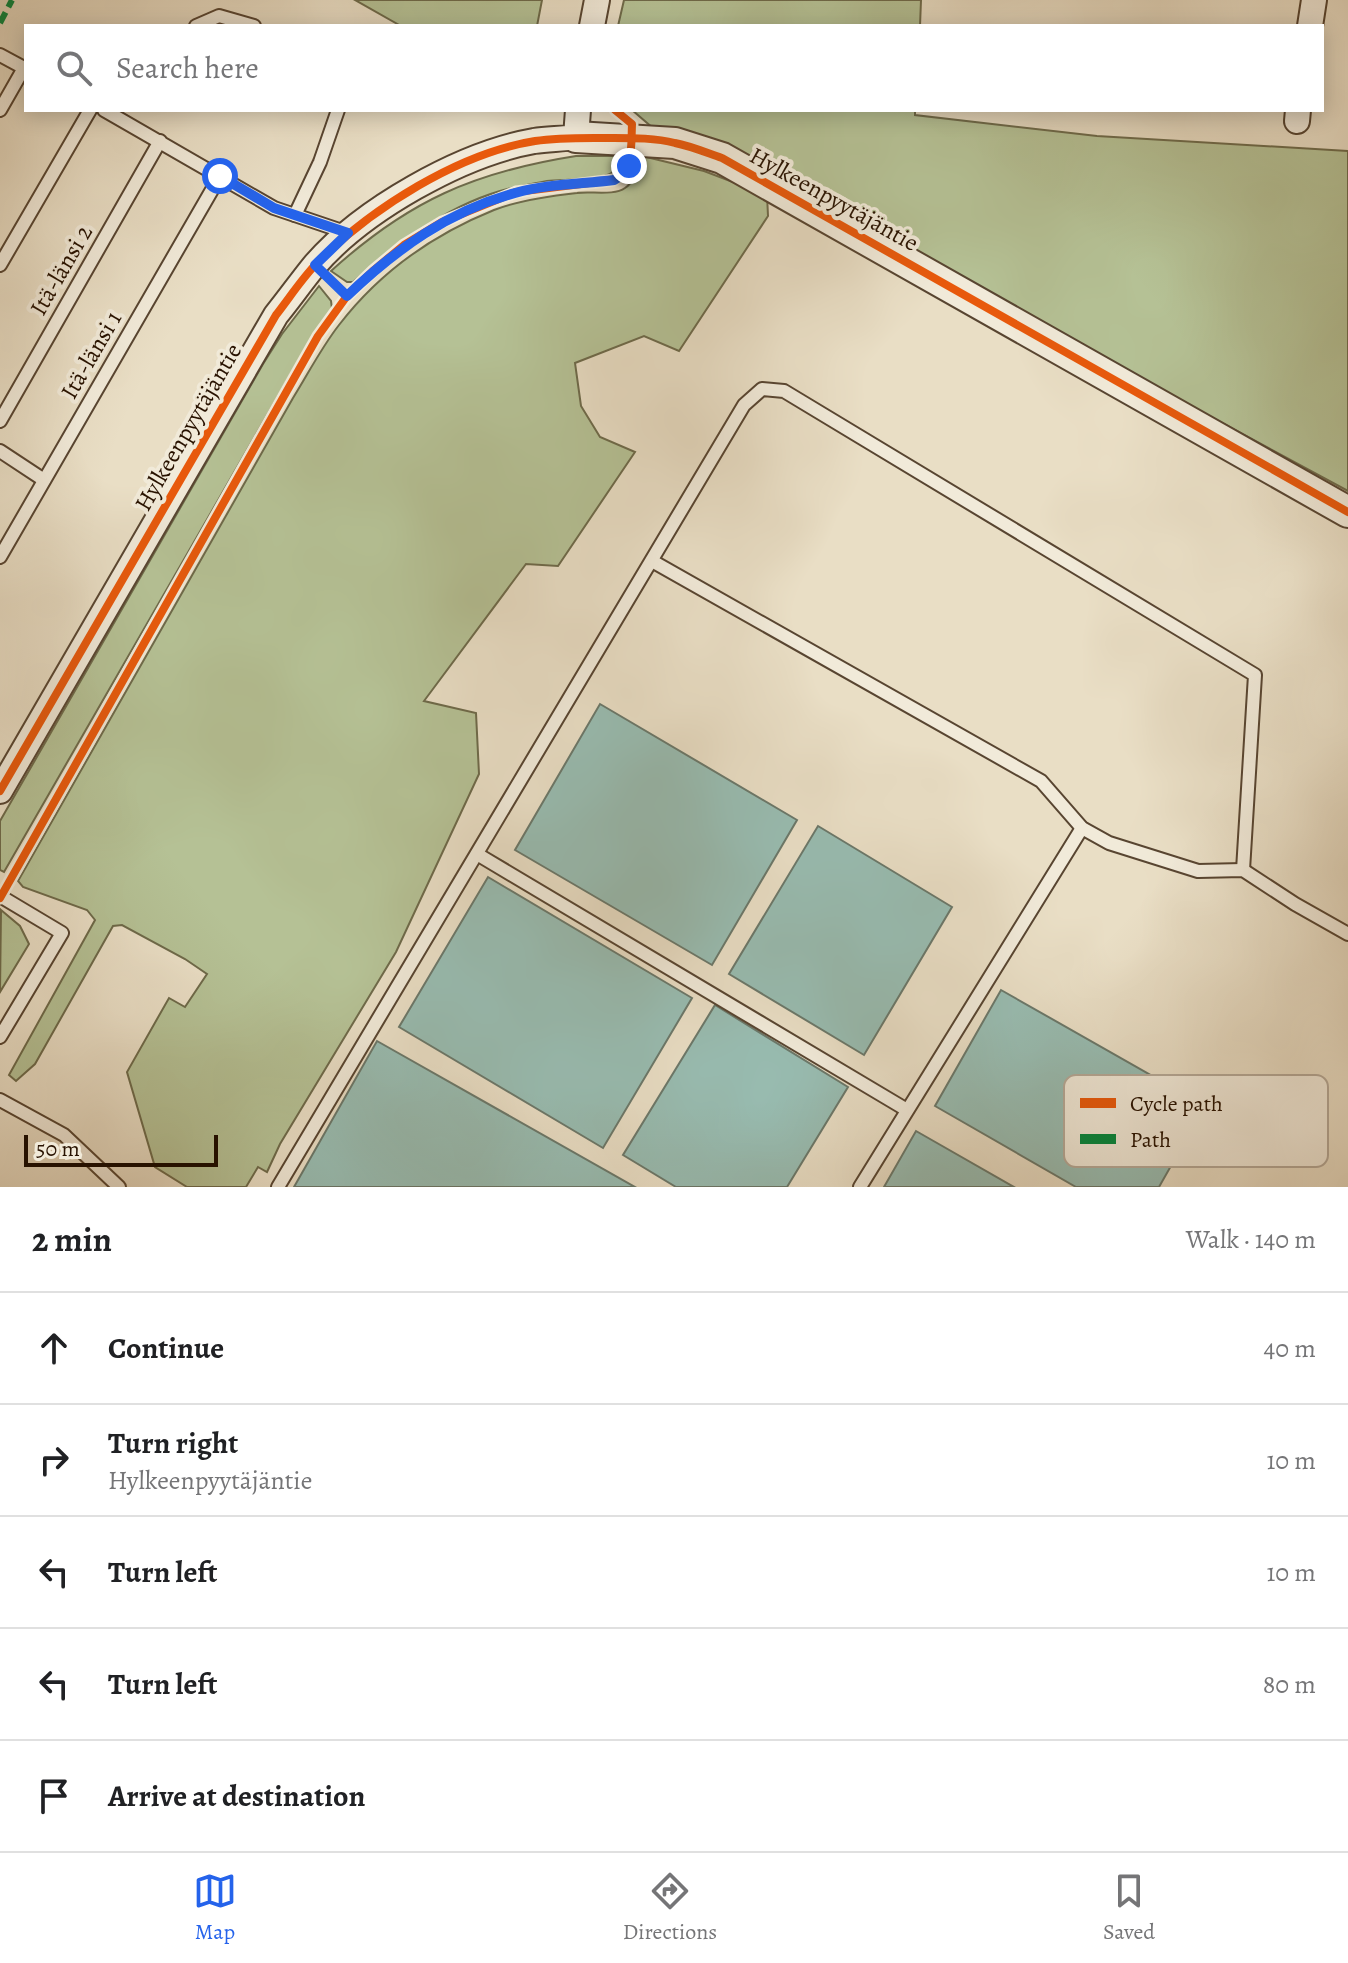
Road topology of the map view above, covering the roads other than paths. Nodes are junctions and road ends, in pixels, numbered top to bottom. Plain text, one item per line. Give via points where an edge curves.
1 (597, 0) edge
2 (1314, 0) edge
3 (201, 24) edge
4 (247, 24) edge
5 (592, 24) edge
6 (1310, 24) edge
7 (0, 55) edge
8 (24, 68) edge
9 (24, 71) edge
10 (0, 110) edge
11 (89, 112) edge
12 (108, 112) edge
13 (337, 112) edge
14 (577, 124) edge
15 (160, 141) junction
16 (220, 176) junction
17 (295, 215) junction
18 (348, 233) junction
19 (0, 265) edge
20 (0, 421) edge
21 (0, 451) edge
22 (44, 480) junction
23 (1348, 512) edge
24 (0, 557) edge
25 (652, 561) junction
26 (0, 791) edge
27 (1082, 828) junction
28 (477, 854) junction
29 (1243, 870) junction
30 (0, 896) edge
31 (1348, 934) edge
32 (0, 1037) edge
33 (0, 1100) edge
34 (907, 1110) junction
35 (112, 1184) edge
36 (278, 1187) edge
37 (860, 1187) edge

1 - 5 street
2 - 6 street
3 - 4 lane via 219,16
7 - 8 lane
9 - 10 lane
11 - 19 lane
12 - 15 lane
13 - 17 lane
14 - 18 street, Hylkeenpyytäjäntie via 445,173 394,199
14 - 23 street, Hylkeenpyytäjäntie via 722,158
15 - 16 lane
15 - 20 lane, Itä-länsi 2
16 - 17 lane
16 - 22 lane, Itä-länsi 1
17 - 18 lane
18 - 26 street, Hylkeenpyytäjäntie via 276,315
21 - 22 lane
22 - 24 lane, Itä-länsi 1
25 - 27 lane via 1041,781
25 - 28 lane
25 - 29 lane via 744,405 762,389 784,391 1255,675
27 - 29 lane via 1109,843 1198,871
27 - 34 lane
28 - 34 lane
28 - 36 lane
29 - 31 lane
30 - 32 lane via 62,933
33 - 35 lane via 64,1135
34 - 37 lane

